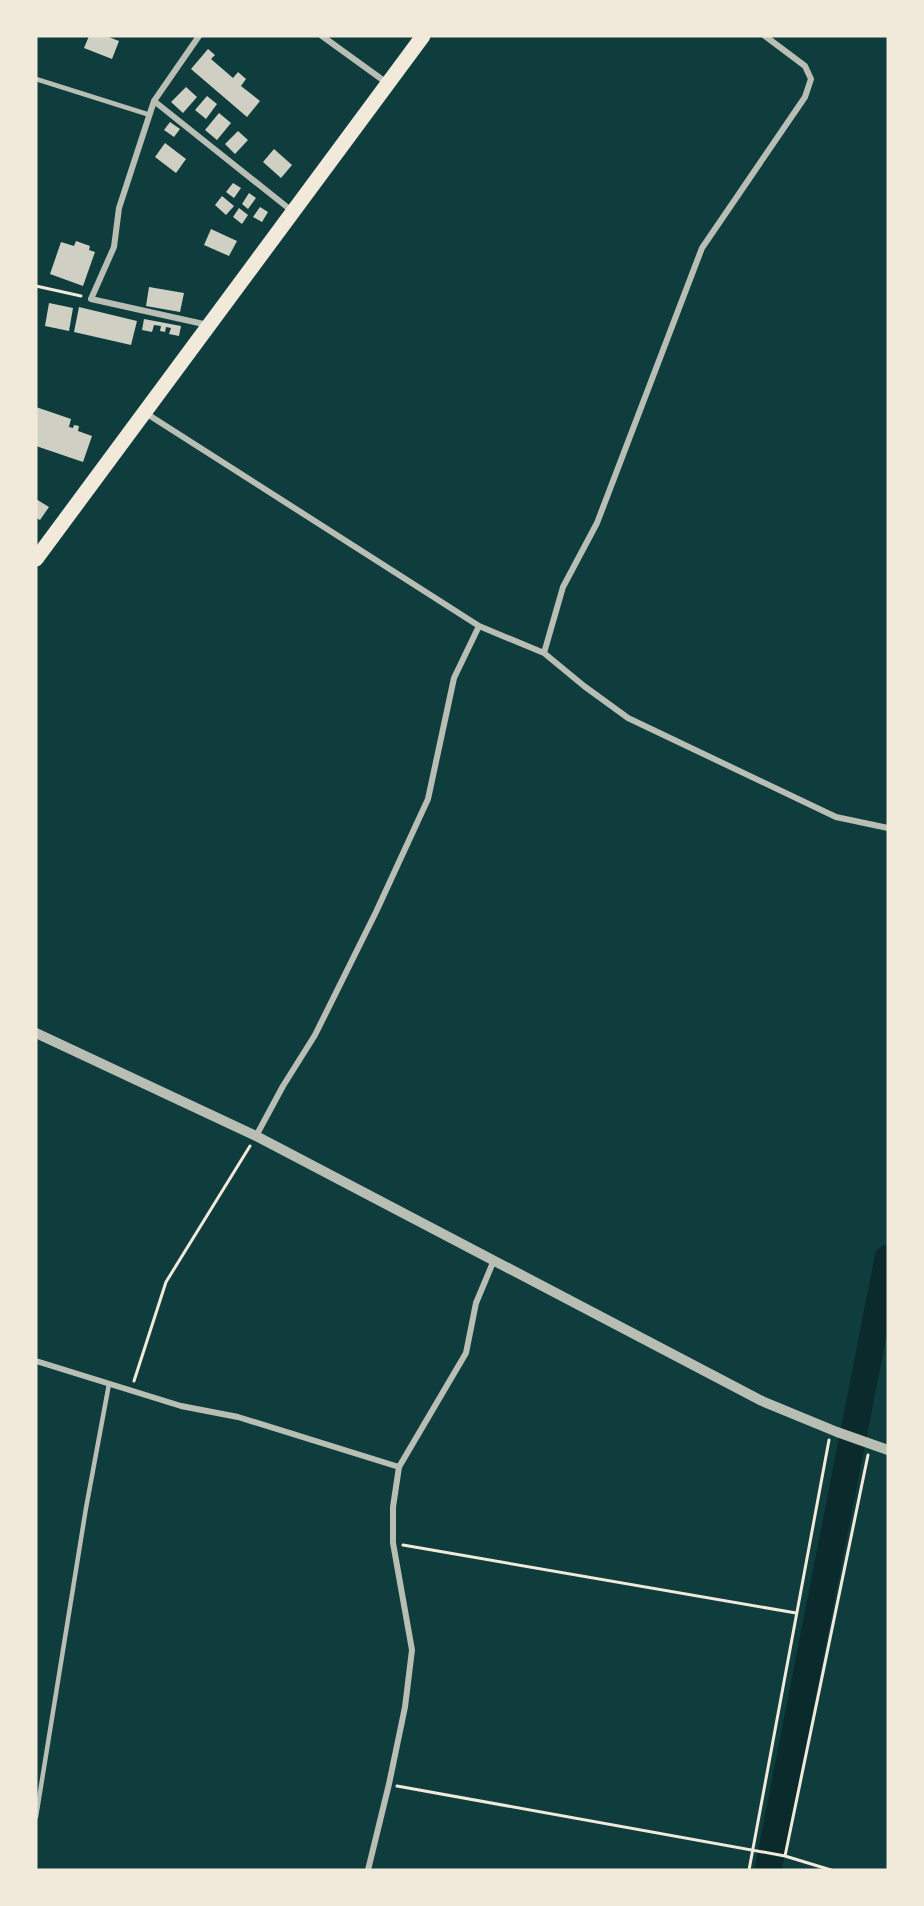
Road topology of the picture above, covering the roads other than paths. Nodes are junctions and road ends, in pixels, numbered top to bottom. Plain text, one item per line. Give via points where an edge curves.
1 (199, 36) edge
2 (322, 36) edge
3 (423, 36) edge
4 (765, 36) edge
5 (36, 79) edge
6 (388, 83) junction
7 (154, 101) junction
8 (150, 115) junction
9 (293, 212) junction
10 (208, 325) junction
11 (143, 412) junction
12 (36, 559) edge
13 (479, 626) junction
14 (544, 653) junction
15 (888, 828) edge
16 (36, 1033) edge
17 (256, 1136) junction
18 (494, 1260) junction
19 (36, 1361) edge
20 (109, 1384) junction
21 (888, 1450) edge
22 (399, 1467) junction
23 (36, 1817) edge
24 (368, 1870) edge

1 - 7 street
2 - 6 street
3 - 6 main road
4 - 14 street via 805,66 811,79 805,97 702,248 597,523 563,586
5 - 8 lane
6 - 9 main road
7 - 8 street
7 - 9 street
8 - 10 street via 120,208 114,247 91,298
9 - 10 main road
10 - 11 main road
11 - 12 main road
11 - 13 street
13 - 14 street
13 - 17 street via 454,678 428,799 315,1035
14 - 15 street via 627,718 836,817
16 - 17 street
17 - 18 street
18 - 21 street via 762,1401
18 - 22 street via 476,1303 466,1353
19 - 20 street
20 - 22 street via 181,1406 238,1417
20 - 23 lane
22 - 24 street via 393,1543 412,1650 390,1784

